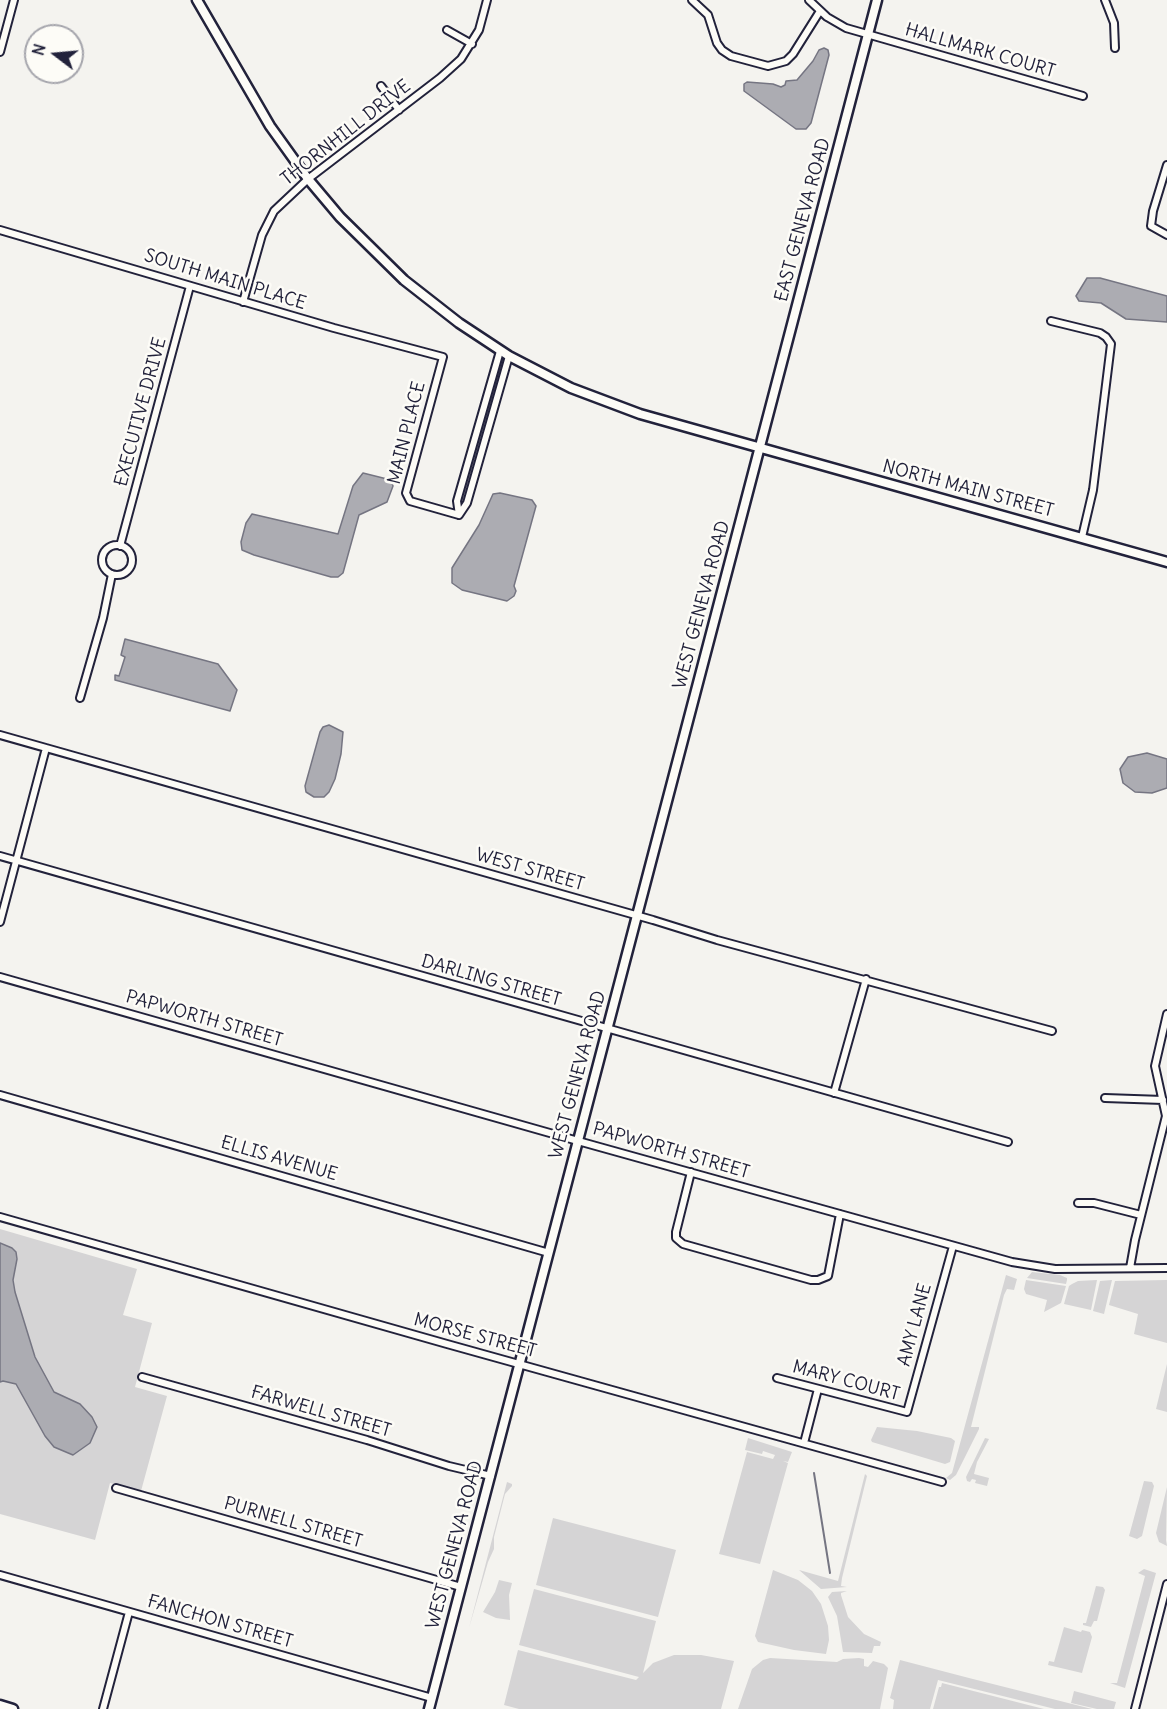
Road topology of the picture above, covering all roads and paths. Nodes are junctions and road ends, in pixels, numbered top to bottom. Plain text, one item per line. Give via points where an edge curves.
1 (14, 0) edge
2 (198, 0) edge
3 (487, 0) edge
4 (692, 0) edge
5 (809, 0) edge
6 (877, 0) edge
7 (1105, 0) edge
8 (820, 11) junction
9 (447, 30) dead end
10 (869, 34) junction
11 (472, 44) junction
12 (1114, 48) dead end
13 (0, 52) edge
14 (381, 86) dead end
15 (1083, 96) dead end
16 (399, 110) junction
17 (1167, 165) edge
18 (308, 180) junction
19 (0, 230) edge
20 (1167, 235) edge
21 (190, 286) junction
22 (243, 302) junction
23 (1051, 321) dead end
24 (500, 351) junction
25 (509, 356) junction
26 (442, 357) joint
27 (760, 449) junction
28 (459, 515) junction
29 (1082, 537) junction
30 (120, 546) junction
31 (1167, 562) edge
32 (112, 574) junction
33 (80, 698) dead end
34 (0, 735) edge
35 (46, 748) junction
36 (0, 856) edge
37 (17, 861) junction
38 (637, 915) junction
39 (0, 922) edge
40 (0, 977) edge
41 (866, 979) junction
42 (1167, 1014) edge
43 (607, 1030) junction
44 (1052, 1031) dead end
45 (834, 1094) junction
46 (0, 1095) edge
47 (1105, 1098) dead end
48 (1163, 1100) junction
49 (578, 1141) junction
50 (1008, 1142) dead end
51 (691, 1172) junction
52 (1078, 1203) dead end
53 (840, 1214) junction
54 (1141, 1215) junction
55 (0, 1217) edge
56 (953, 1246) junction
57 (549, 1253) junction
58 (1130, 1268) junction
59 (1167, 1268) edge
60 (520, 1364) junction
61 (142, 1377) dead end
62 (777, 1378) dead end
63 (818, 1389) junction
64 (907, 1412) joint
65 (804, 1443) junction
66 (491, 1476) junction
67 (942, 1482) dead end
68 (116, 1488) dead end
69 (0, 1575) edge
70 (1167, 1584) edge
71 (461, 1587) junction
72 (129, 1612) junction
73 (432, 1698) junction
74 (0, 1706) edge
75 (13, 1709) edge
76 (103, 1709) edge
77 (429, 1709) edge
78 (1135, 1709) edge

1 - 13 street
2 - 18 main road, NORTH MAIN STREET via 259,108
3 - 11 street, THORNHILL DRIVE
4 - 8 street via 708,15 722,50 768,66 786,61 793,54
5 - 8 street, HALLMARK COURT
6 - 10 main road, EAST GENEVA ROAD
7 - 12 street via 1114,23
8 - 10 street, HALLMARK COURT via 846,28
9 - 11 street
10 - 15 street, HALLMARK COURT
10 - 27 main road, EAST GENEVA ROAD
11 - 16 street, THORNHILL DRIVE via 452,68
14 - 16 street
16 - 18 street, THORNHILL DRIVE
17 - 20 street via 1151,226
18 - 22 street, THORNHILL DRIVE via 267,220
18 - 24 main road, NORTH MAIN STREET via 387,266
19 - 21 street, SOUTH MAIN PLACE
21 - 22 street, SOUTH MAIN PLACE
21 - 30 street, EXECUTIVE DRIVE
22 - 26 street, SOUTH MAIN PLACE
23 - 29 street via 1100,333 1110,344 1093,490
24 - 25 main road, NORTH MAIN STREET
24 - 28 street via 457,501
25 - 27 main road, NORTH MAIN STREET via 599,400
25 - 28 street via 467,503
26 - 28 street, MAIN PLACE via 406,494 410,501
27 - 29 main road, NORTH MAIN STREET
27 - 38 main road, WEST GENEVA ROAD
29 - 31 main road, NORTH MAIN STREET
30 - 32 street, EXECUTIVE DRIVE via 111,547 102,559 104,568
30 - 32 street via 129,551 131,565 122,575
32 - 33 street, EXECUTIVE DRIVE
34 - 35 street, WEST STREET
35 - 37 street
35 - 38 street, WEST STREET
36 - 37 street, DARLING STREET
37 - 39 street
37 - 43 street, DARLING STREET
38 - 41 street, WEST STREET
38 - 43 main road, WEST GENEVA ROAD
40 - 49 street, PAPWORTH STREET
41 - 44 street, WEST STREET
41 - 45 street
42 - 48 street via 1155,1066
43 - 45 street, DARLING STREET
43 - 49 main road, WEST GENEVA ROAD
45 - 50 street, DARLING STREET
46 - 57 street, ELLIS AVENUE
47 - 48 street
48 - 54 street via 1166,1116
49 - 51 street, PAPWORTH STREET
49 - 57 main road, WEST GENEVA ROAD
51 - 53 street, PAPWORTH STREET
51 - 53 street via 676,1232 676,1238 683,1244 818,1281 828,1276
52 - 54 street
53 - 56 street, PAPWORTH STREET
54 - 58 street
55 - 60 street, MORSE STREET
56 - 58 street, PAPWORTH STREET via 1029,1265 1062,1269
56 - 64 street, AMY LANE
57 - 60 main road, WEST GENEVA ROAD
58 - 59 street, PAPWORTH STREET
60 - 65 street, MORSE STREET
60 - 66 main road, WEST GENEVA ROAD
61 - 66 street, FARWELL STREET
62 - 63 street, MARY COURT
63 - 64 street, MARY COURT
63 - 65 street
65 - 67 street, MORSE STREET
66 - 71 main road, WEST GENEVA ROAD
68 - 71 street, PURNELL STREET
69 - 72 street, FANCHON STREET
70 - 78 street
71 - 73 main road, WEST GENEVA ROAD
72 - 73 street, FANCHON STREET
72 - 76 street
73 - 77 main road, WEST GENEVA ROAD
74 - 75 main road

